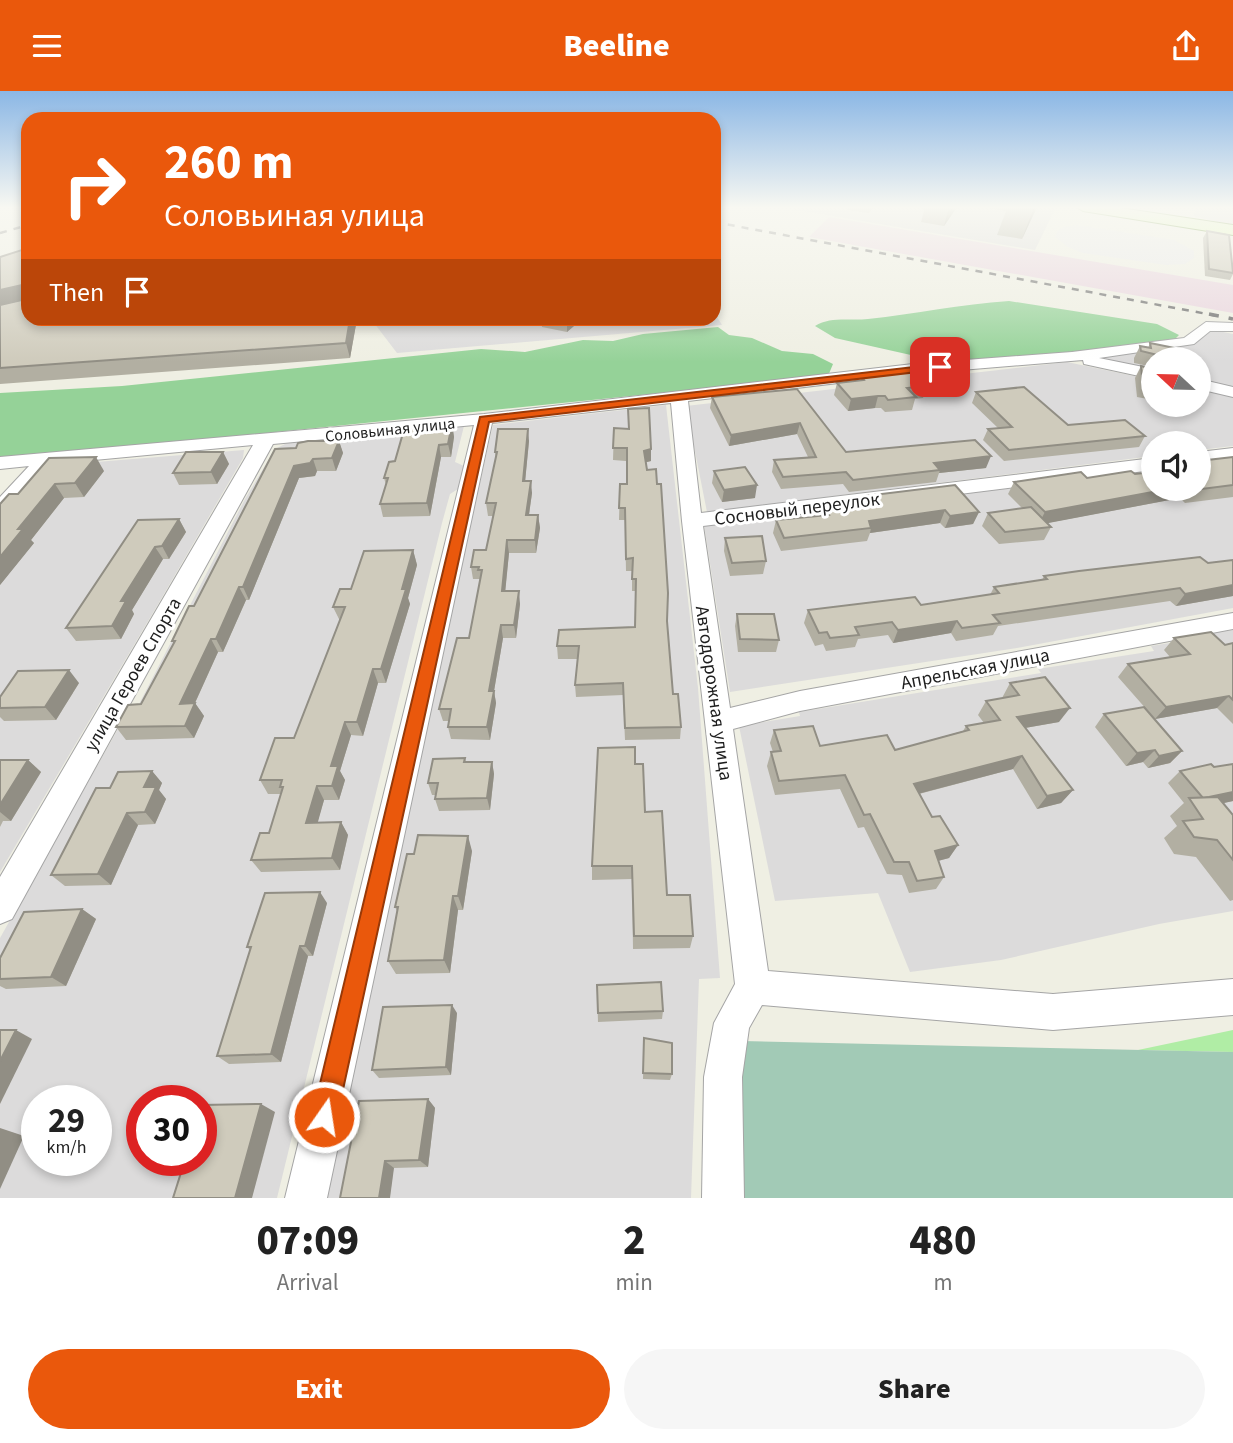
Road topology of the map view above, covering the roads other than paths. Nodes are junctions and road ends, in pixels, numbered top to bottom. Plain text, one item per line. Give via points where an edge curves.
1 (1233, 327) edge
2 (1072, 357) junction
3 (1141, 371) edge
4 (1211, 387) edge
5 (1233, 392) edge
6 (679, 398) junction
7 (484, 419) junction
8 (265, 441) junction
9 (1233, 454) edge
10 (1211, 457) edge
11 (45, 460) junction
12 (0, 463) edge
13 (1141, 465) edge
14 (0, 509) edge
15 (692, 521) junction
16 (1233, 621) edge
17 (719, 722) junction
18 (0, 908) edge
19 (753, 987) junction
20 (1233, 997) edge
21 (306, 1198) edge
22 (723, 1198) edge

1 - 2 street, Соловьиная улица via 1206,326 1189,341 1176,344
2 - 3 street, Соловьиная улица
2 - 6 street, Соловьиная улица via 913,369
4 - 5 street
6 - 7 street, Соловьиная улица
6 - 15 street, Автодорожная улица
7 - 8 street, Соловьиная улица
7 - 21 street
8 - 11 street, Соловьиная улица
8 - 18 street, улица Героев Спорта
9 - 10 street
11 - 12 street, Соловьиная улица
11 - 14 street
13 - 15 street, Сосновый переулок
15 - 17 street, Автодорожная улица
16 - 17 street, Апрельская улица via 800,701
17 - 19 street, Автодорожная улица
19 - 20 street via 1053,1011
19 - 22 street via 732,1023 723,1077

